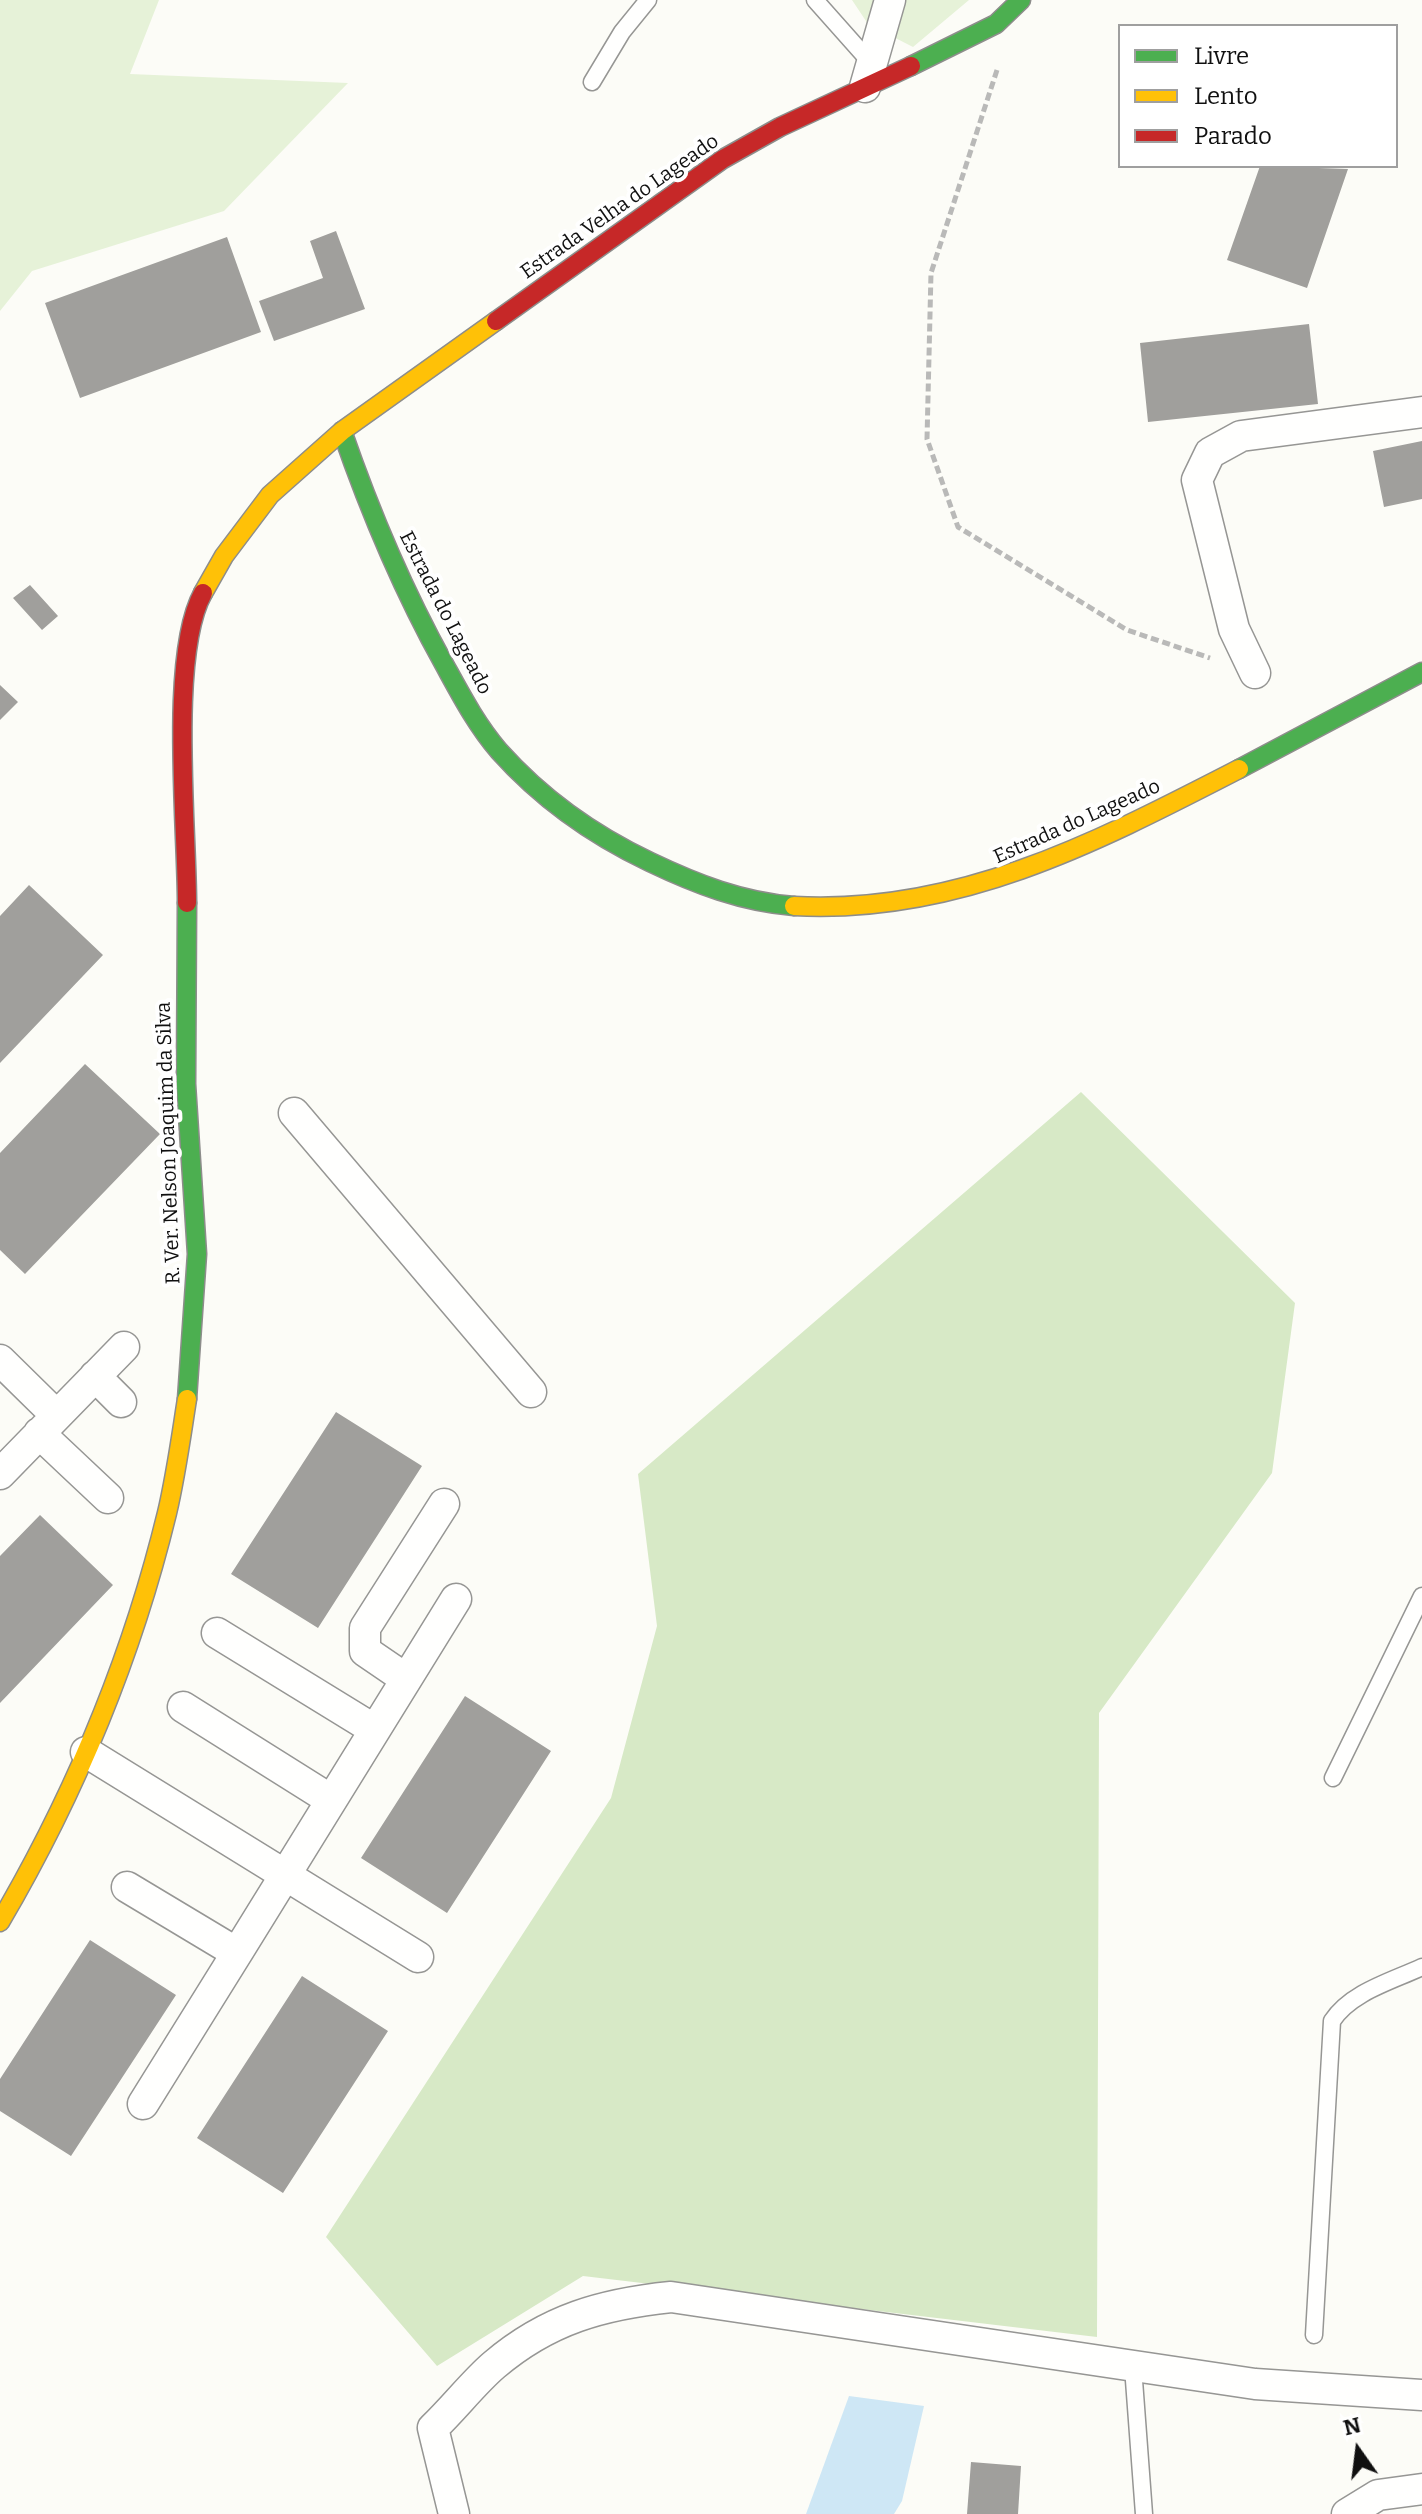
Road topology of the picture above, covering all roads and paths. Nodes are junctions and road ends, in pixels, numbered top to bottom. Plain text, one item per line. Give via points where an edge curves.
1 (648, 0) edge
2 (815, 0) edge
3 (890, 0) edge
4 (1021, 0) edge
5 (998, 67) dead end
6 (868, 75) junction
7 (592, 82) dead end
8 (1422, 412) edge
9 (342, 431) junction
10 (1422, 672) edge
11 (1255, 673) joint
12 (294, 1113) dead end
13 (124, 1347) dead end
14 (0, 1360) edge
15 (95, 1376) junction
16 (531, 1392) dead end
17 (121, 1402) dead end
18 (48, 1424) junction
19 (0, 1474) edge
20 (108, 1498) dead end
21 (444, 1504) dead end
22 (1422, 1596) edge
23 (456, 1599) dead end
24 (217, 1633) dead end
25 (406, 1679) junction
26 (183, 1707) dead end
27 (375, 1730) junction
28 (86, 1752) junction
29 (1333, 1778) dead end
30 (331, 1800) junction
31 (284, 1876) junction
32 (127, 1887) dead end
33 (0, 1922) edge
34 (237, 1953) junction
35 (418, 1957) dead end
36 (1422, 1967) edge
37 (143, 2104) dead end
38 (1314, 2335) dead end
39 (1133, 2367) junction
40 (1422, 2395) edge
41 (1422, 2489) edge
42 (454, 2514) edge
43 (1144, 2514) edge
44 (1347, 2514) edge

1 - 7 lane
2 - 6 lane
3 - 6 street
4 - 6 street, Estrada Velha do Lageado via 992,26
5 - 11 path via 931,273 927,439 958,527 1127,630
6 - 9 street, Estrada Velha do Lageado via 677,190
8 - 11 street via 1241,436 1210,453 1197,480 1234,629
9 - 10 street, Estrada do Lageado via 379,533 428,637 480,728 513,767 609,842 735,896 808,908 904,903 982,887 1131,825 1361,709
9 - 28 street, R. Ver. Nelson Joaquim da Silva via 270,495 224,556 193,611 183,683 186,1084 197,1254 190,1385 167,1512 116,1684
12 - 16 street
13 - 15 street
14 - 18 street
15 - 17 street
15 - 18 street
18 - 19 street
18 - 20 street
21 - 25 street via 365,1628 365,1651
22 - 29 lane
23 - 25 street
24 - 27 street
25 - 27 street
26 - 30 street
27 - 30 street
28 - 31 street
28 - 33 street, R. Ver. Nelson Joaquim da Silva via 47,1842
30 - 31 street
31 - 34 street
31 - 35 street
32 - 34 street
34 - 37 street
36 - 38 lane via 1356,1998 1332,2021
39 - 40 street via 1255,2384
39 - 42 street via 720,2303 671,2297 614,2303 568,2317 493,2365 433,2428
39 - 43 lane
41 - 44 street via 1378,2495

